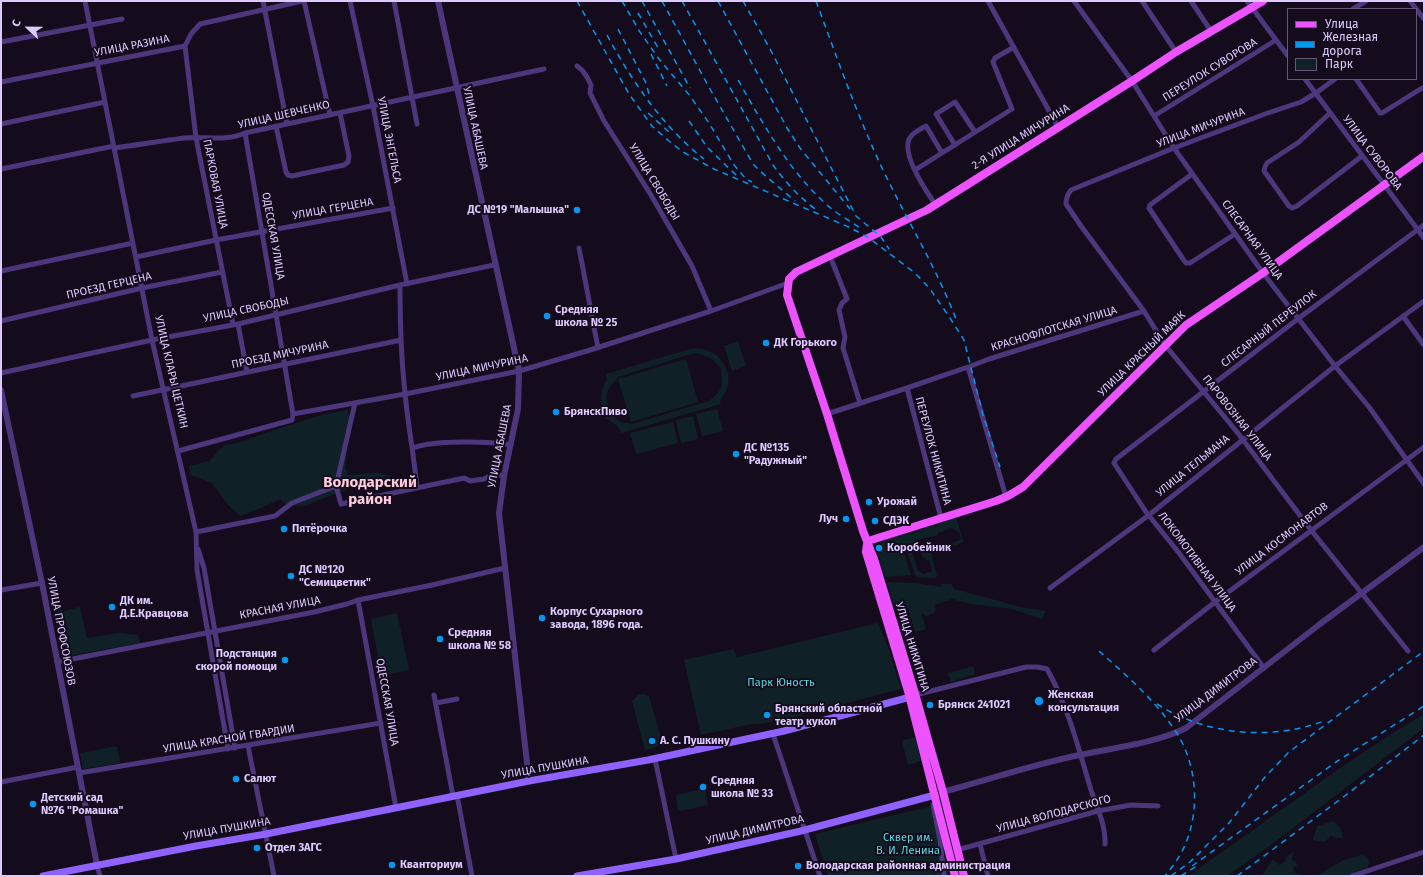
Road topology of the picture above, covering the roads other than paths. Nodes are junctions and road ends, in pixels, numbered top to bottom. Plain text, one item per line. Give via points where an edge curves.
1 (85, 1) edge
2 (263, 1) edge
3 (303, 1) edge
4 (350, 1) edge
5 (394, 1) edge
6 (438, 1) edge
7 (988, 1) edge
8 (1074, 1) edge
9 (1142, 1) edge
10 (1191, 1) edge
11 (1263, 1) edge
12 (1366, 1) edge
13 (1249, 4) edge
14 (1355, 8) edge
15 (264, 9) junction
16 (122, 19) dead end
17 (89, 25) junction
18 (1211, 31) junction
19 (1276, 40) junction
20 (1, 42) edge
21 (185, 46) junction
22 (1014, 47) junction
23 (1286, 48) edge
24 (1176, 52) junction
25 (97, 63) junction
26 (577, 66) dead end
27 (544, 69) dead end
28 (1306, 80) edge
29 (1334, 80) edge
30 (1357, 80) edge
31 (1132, 81) junction
32 (1, 82) edge
33 (456, 88) junction
34 (1424, 88) edge
35 (1316, 93) junction
36 (412, 98) junction
37 (105, 102) junction
38 (373, 106) junction
39 (340, 113) junction
40 (1330, 114) junction
41 (330, 115) junction
42 (1154, 116) junction
43 (1, 124) edge
44 (287, 124) junction
45 (417, 124) dead end
46 (276, 126) junction
47 (1058, 127) junction
48 (975, 132) junction
49 (245, 133) junction
50 (196, 138) junction
51 (955, 145) junction
52 (114, 147) junction
53 (1174, 148) junction
54 (942, 153) junction
55 (1362, 156) junction
56 (1424, 156) edge
57 (1, 169) edge
58 (915, 170) junction
59 (1192, 174) junction
60 (1384, 185) junction
61 (1071, 190) joint
62 (935, 204) junction
63 (393, 208) junction
64 (1424, 225) edge
65 (1418, 229) junction
66 (262, 232) junction
67 (1235, 234) junction
68 (1424, 238) edge
69 (216, 240) junction
70 (133, 243) junction
71 (578, 248) dead end
72 (830, 256) junction
73 (136, 257) junction
74 (494, 265) junction
75 (1, 270) edge
76 (222, 272) junction
77 (1263, 273) junction
78 (788, 283) junction
79 (407, 284) junction
80 (400, 286) junction
81 (142, 288) junction
82 (1424, 301) edge
83 (1144, 311) junction
84 (712, 312) junction
85 (277, 314) junction
86 (1403, 316) junction
87 (1299, 318) junction
88 (1, 321) edge
89 (236, 324) junction
90 (152, 340) junction
91 (401, 340) junction
92 (1423, 344) dead end
93 (1166, 345) junction
94 (598, 348) junction
95 (284, 364) junction
96 (969, 366) junction
97 (1334, 366) junction
98 (519, 371) junction
99 (247, 372) junction
100 (1, 373) edge
101 (907, 388) junction
102 (1, 390) edge
103 (163, 390) junction
104 (1204, 392) junction
105 (405, 394) junction
106 (132, 396) dead end
107 (355, 403) junction
108 (860, 403) junction
109 (293, 414) junction
110 (827, 414) junction
111 (1243, 439) junction
112 (511, 445) junction
113 (1424, 447) edge
114 (413, 448) junction
115 (178, 451) junction
116 (1406, 460) junction
117 (1116, 467) joint
118 (504, 476) junction
119 (1424, 484) edge
120 (336, 486) junction
121 (417, 488) junction
122 (1006, 497) junction
123 (1149, 515) junction
124 (941, 518) junction
125 (1311, 530) junction
126 (196, 532) junction
127 (868, 541) junction
128 (197, 547) junction
129 (1424, 547) edge
130 (504, 568) junction
131 (42, 583) junction
132 (1050, 588) dead end
133 (1, 590) edge
134 (1362, 593) junction
135 (358, 600) junction
136 (1215, 602) junction
137 (215, 631) junction
138 (208, 632) junction
139 (1154, 650) dead end
140 (1408, 651) dead end
141 (57, 662) junction
142 (1264, 668) junction
143 (434, 695) dead end
144 (912, 696) junction
145 (457, 699) dead end
146 (436, 703) junction
147 (381, 722) junction
148 (773, 734) junction
149 (248, 746) junction
150 (235, 748) junction
151 (228, 749) junction
152 (1080, 755) junction
153 (655, 759) junction
154 (79, 770) junction
155 (1, 782) edge
156 (529, 782) junction
157 (936, 794) junction
158 (455, 796) junction
159 (1158, 806) dead end
160 (396, 808) junction
161 (1098, 811) junction
162 (804, 830) junction
163 (266, 834) junction
164 (980, 844) junction
165 (1105, 844) dead end
166 (957, 850) junction
167 (1424, 852) edge
168 (676, 859) junction
169 (98, 865) junction
170 (43, 876) edge
171 (100, 876) edge
172 (274, 876) edge
173 (472, 876) edge
174 (577, 876) edge
175 (820, 876) edge
176 (944, 876) edge
177 (955, 876) edge
178 (964, 876) edge
179 (988, 876) edge
180 (1352, 876) edge

1 - 17 street, УЛИЦА КЛАРЫ ЦЕТКИН
2 - 15 street
3 - 15 street, УЛИЦА РАЗИНА
3 - 41 street
4 - 38 street, УЛИЦА ЭНГЕЛЬСА
5 - 36 street
6 - 33 street, УЛИЦА АБАШЕВА
7 - 22 street
8 - 31 street, СЛЕСАРНАЯ УЛИЦА
9 - 24 street
10 - 18 street
11 - 13 main road, 2-Я УЛИЦА МИЧУРИНА
12 - 14 street
13 - 18 main road, 2-Я УЛИЦА МИЧУРИНА
13 - 19 street
15 - 21 street, УЛИЦА РАЗИНА via 200,24
15 - 44 street
16 - 17 street
17 - 20 street
17 - 25 street, УЛИЦА КЛАРЫ ЦЕТКИН
18 - 24 main road, 2-Я УЛИЦА МИЧУРИНА
19 - 23 street
19 - 42 street, ПЕРЕУЛОК СУВОРОВА
21 - 25 street, УЛИЦА РАЗИНА
21 - 50 street, ПАРКОВАЯ УЛИЦА
22 - 47 street
22 - 48 street via 995,58 993,62 1012,109
24 - 31 main road, 2-Я УЛИЦА МИЧУРИНА
25 - 32 street, УЛИЦА РАЗИНА
25 - 37 street, УЛИЦА КЛАРЫ ЦЕТКИН
26 - 84 street, УЛИЦА СВОБОДЫ via 587,77 591,86 590,93 604,121 692,266
27 - 33 street, УЛИЦА ШЕВЧЕНКО
28 - 35 street, УЛИЦА СУВОРОВА
29 - 35 street, УЛИЦА МИЧУРИНА
30 - 34 street via 1380,113
31 - 42 street, СЛЕСАРНАЯ УЛИЦА
31 - 47 main road, 2-Я УЛИЦА МИЧУРИНА
33 - 36 street, УЛИЦА ШЕВЧЕНКО
33 - 74 street, УЛИЦА АБАШЕВА
35 - 40 street, УЛИЦА СУВОРОВА
35 - 53 street, УЛИЦА МИЧУРИНА via 1301,102
36 - 38 street, УЛИЦА ШЕВЧЕНКО
36 - 45 street
37 - 43 street
37 - 52 street, УЛИЦА КЛАРЫ ЦЕТКИН
38 - 39 street, УЛИЦА ШЕВЧЕНКО
38 - 63 street, УЛИЦА ЭНГЕЛЬСА
39 - 41 street, УЛИЦА ШЕВЧЕНКО
39 - 46 street via 348,162 292,176 286,172
40 - 55 street, УЛИЦА СУВОРОВА
40 - 55 street via 1299,142 1267,163 1265,167 1264,171 1289,206 1297,206
41 - 44 street, УЛИЦА ШЕВЧЕНКО
42 - 53 street, СЛЕСАРНАЯ УЛИЦА
44 - 46 street, УЛИЦА ШЕВЧЕНКО
46 - 49 street, УЛИЦА ШЕВЧЕНКО
47 - 62 main road, 2-Я УЛИЦА МИЧУРИНА
48 - 51 street
48 - 51 street via 955,102 936,114
49 - 50 street, УЛИЦА ШЕВЧЕНКО via 236,137
49 - 66 street, ОДЕССКАЯ УЛИЦА
50 - 52 street, УЛИЦА ШЕВЧЕНКО
50 - 69 street, ПАРКОВАЯ УЛИЦА
51 - 54 street
52 - 57 street, УЛИЦА ШЕВЧЕНКО
52 - 70 street, УЛИЦА КЛАРЫ ЦЕТКИН
53 - 59 street, СЛЕСАРНАЯ УЛИЦА
53 - 61 street, УЛИЦА МИЧУРИНА
54 - 58 street
54 - 58 street via 926,126 914,133 909,138 907,148
55 - 60 street, УЛИЦА СУВОРОВА
56 - 60 main road, УЛИЦА КРАСНЫЙ МАЯК
58 - 62 street
59 - 67 street, СЛЕСАРНАЯ УЛИЦА
59 - 67 street via 1149,208 1183,259 1190,263
60 - 65 street, УЛИЦА СУВОРОВА
60 - 77 main road, УЛИЦА КРАСНЫЙ МАЯК
61 - 83 street, ПАРОВОЗНАЯ УЛИЦА via 1066,204
62 - 72 main road, 2-Я УЛИЦА МИЧУРИНА
63 - 66 street, УЛИЦА ГЕРЦЕНА
63 - 79 street, УЛИЦА ЭНГЕЛЬСА
64 - 65 street, СЛЕСАРНЫЙ ПЕРЕУЛОК
65 - 68 street, УЛИЦА СУВОРОВА
65 - 87 street, СЛЕСАРНЫЙ ПЕРЕУЛОК
66 - 69 street, УЛИЦА ГЕРЦЕНА
66 - 85 street, ОДЕССКАЯ УЛИЦА
67 - 77 street, СЛЕСАРНАЯ УЛИЦА
69 - 73 street, УЛИЦА ГЕРЦЕНА
69 - 76 street, ПАРКОВАЯ УЛИЦА
70 - 73 street, УЛИЦА КЛАРЫ ЦЕТКИН
70 - 75 street
71 - 94 street
72 - 78 main road, 2-Я УЛИЦА МИЧУРИНА via 796,272
72 - 108 street via 847,299 839,310 845,337 843,348
73 - 81 street, УЛИЦА КЛАРЫ ЦЕТКИН
74 - 79 street, УЛИЦА СВОБОДЫ
74 - 98 street, УЛИЦА АБАШЕВА
76 - 81 street, ПРОЕЗД ГЕРЦЕНА
76 - 89 street, ПАРКОВАЯ УЛИЦА
77 - 87 street, СЛЕСАРНАЯ УЛИЦА
77 - 93 main road, УЛИЦА КРАСНЫЙ МАЯК via 1186,325
78 - 84 street, УЛИЦА МИЧУРИНА
78 - 110 main road, УЛИЦА НИКИТИНА via 787,295
79 - 80 street, УЛИЦА СВОБОДЫ
80 - 85 street, УЛИЦА СВОБОДЫ
80 - 91 street
81 - 88 street, ПРОЕЗД ГЕРЦЕНА
81 - 90 street, УЛИЦА КЛАРЫ ЦЕТКИН
82 - 86 street, УЛИЦА ТЕЛЬМАНА
83 - 93 street, ПАРОВОЗНАЯ УЛИЦА
83 - 96 street, КРАСНОФЛОТСКАЯ УЛИЦА
84 - 94 street, УЛИЦА МИЧУРИНА
85 - 89 street, УЛИЦА СВОБОДЫ
85 - 95 street, ОДЕССКАЯ УЛИЦА
86 - 92 street
86 - 97 street, УЛИЦА ТЕЛЬМАНА
87 - 97 street, СЛЕСАРНАЯ УЛИЦА
87 - 104 street, СЛЕСАРНЫЙ ПЕРЕУЛОК
89 - 90 street, УЛИЦА СВОБОДЫ
89 - 99 street, ПАРКОВАЯ УЛИЦА
90 - 100 street, УЛИЦА СВОБОДЫ
90 - 103 street, УЛИЦА КЛАРЫ ЦЕТКИН
91 - 95 street, ПРОЕЗД МИЧУРИНА
91 - 105 street
93 - 104 street, ПАРОВОЗНАЯ УЛИЦА
93 - 122 main road, УЛИЦА КРАСНЫЙ МАЯК via 1022,487
94 - 98 street, УЛИЦА МИЧУРИНА
95 - 99 street, ПРОЕЗД МИЧУРИНА
95 - 109 street, ОДЕССКАЯ УЛИЦА
96 - 101 street, КРАСНОФЛОТСКАЯ УЛИЦА
96 - 122 street
97 - 111 street, УЛИЦА ТЕЛЬМАНА
97 - 116 street, СЛЕСАРНАЯ УЛИЦА via 1369,407
98 - 105 street, УЛИЦА МИЧУРИНА
98 - 112 street, УЛИЦА АБАШЕВА via 518,409
99 - 103 street, ПРОЕЗД МИЧУРИНА
101 - 108 street, КРАСНОФЛОТСКАЯ УЛИЦА
101 - 124 street, ПЕРЕУЛОК НИКИТИНА
102 - 131 street, УЛИЦА ПРОФСОЮЗОВ
103 - 106 street, ПРОЕЗД МИЧУРИНА
103 - 115 street, УЛИЦА КЛАРЫ ЦЕТКИН
104 - 111 street, ПАРОВОЗНАЯ УЛИЦА
104 - 117 street, СЛЕСАРНЫЙ ПЕРЕУЛОК via 1116,459
105 - 107 street, УЛИЦА МИЧУРИНА
105 - 114 street
107 - 109 street, УЛИЦА МИЧУРИНА
107 - 120 street
108 - 110 street, КРАСНОФЛОТСКАЯ УЛИЦА
109 - 115 street, УЛИЦА МИЧУРИНА via 292,420
110 - 127 main road, УЛИЦА НИКИТИНА
111 - 123 street, УЛИЦА ТЕЛЬМАНА
111 - 125 street, ПАРОВОЗНАЯ УЛИЦА
112 - 114 street via 475,442 422,444
112 - 118 street, УЛИЦА АБАШЕВА
113 - 116 street, УЛИЦА КОСМОНАВТОВ
114 - 121 street
115 - 126 street, УЛИЦА КЛАРЫ ЦЕТКИН
116 - 119 street, СЛЕСАРНАЯ УЛИЦА
116 - 125 street, УЛИЦА КОСМОНАВТОВ
117 - 123 street, ЛОКОМОТИВНАЯ УЛИЦА
118 - 121 street via 494,474 484,480 470,481 464,478
118 - 130 street, УЛИЦА АБАШЕВА via 499,513
120 - 121 street via 341,504
120 - 126 street via 292,503 275,516
122 - 124 main road, УЛИЦА КРАСНЫЙ МАЯК
123 - 132 street, УЛИЦА ТЕЛЬМАНА
123 - 136 street, ЛОКОМОТИВНАЯ УЛИЦА
124 - 127 main road, УЛИЦА КРАСНЫЙ МАЯК
125 - 134 street, ПАРОВОЗНАЯ УЛИЦА
125 - 136 street, УЛИЦА КОСМОНАВТОВ
126 - 128 street, УЛИЦА КЛАРЫ ЦЕТКИН
127 - 144 main road, УЛИЦА НИКИТИНА
128 - 137 street via 204,568
128 - 138 street, УЛИЦА КЛАРЫ ЦЕТКИН via 197,570
129 - 134 street, УЛИЦА ДИМИТРОВА
130 - 135 street, КРАСНАЯ УЛИЦА
130 - 156 street, УЛИЦА АБАШЕВА
131 - 133 street
131 - 141 street, УЛИЦА ПРОФСОЮЗОВ
134 - 140 street, ПАРОВОЗНАЯ УЛИЦА
134 - 142 street, УЛИЦА ДИМИТРОВА
135 - 137 street, КРАСНАЯ УЛИЦА via 314,612
135 - 147 street, ОДЕССКАЯ УЛИЦА
136 - 139 street, УЛИЦА КОСМОНАВТОВ
136 - 142 street, ЛОКОМОТИВНАЯ УЛИЦА
137 - 138 street, КРАСНАЯ УЛИЦА
137 - 150 street
138 - 141 street, КРАСНАЯ УЛИЦА
138 - 151 street, УЛИЦА КЛАРЫ ЦЕТКИН
141 - 154 street, УЛИЦА ПРОФСОЮЗОВ
142 - 152 street, УЛИЦА ДИМИТРОВА via 1196,722 1177,733
143 - 146 street
144 - 148 main road, УЛИЦА ПУШКИНА
144 - 152 street, УЛИЦА ПУШКИНА via 1026,667 1047,669 1056,686
144 - 157 main road, УЛИЦА НИКИТИНА
145 - 146 street
146 - 158 street
147 - 149 street, УЛИЦА КРАСНОЙ ГВАРДИИ
147 - 160 street, ОДЕССКАЯ УЛИЦА
148 - 153 main road, УЛИЦА ПУШКИНА
148 - 162 street
149 - 150 street, УЛИЦА КРАСНОЙ ГВАРДИИ
149 - 163 street
150 - 151 street, УЛИЦА КРАСНОЙ ГВАРДИИ
151 - 154 street, УЛИЦА КРАСНОЙ ГВАРДИИ
152 - 157 street, УЛИЦА ДИМИТРОВА
152 - 161 street
153 - 156 main road, УЛИЦА ПУШКИНА
153 - 168 street
154 - 155 street, УЛИЦА КРАСНОЙ ГВАРДИИ
154 - 169 street, УЛИЦА ПРОФСОЮЗОВ
156 - 158 main road, УЛИЦА ПУШКИНА
157 - 162 main road, УЛИЦА ДИМИТРОВА
157 - 166 main road, УЛИЦА НИКИТИНА
157 - 176 street
157 - 177 main road, УЛИЦА НИКИТИНА
158 - 160 main road, УЛИЦА ПУШКИНА
158 - 173 street
159 - 161 street, УЛИЦА ВОЛОДАРСКОГО via 1132,805
160 - 163 main road, УЛИЦА ПУШКИНА
161 - 164 street, УЛИЦА ВОЛОДАРСКОГО
161 - 165 street via 1104,827
162 - 168 main road, УЛИЦА ДИМИТРОВА
162 - 175 street
163 - 169 main road, УЛИЦА ПУШКИНА
163 - 172 street
164 - 166 street, УЛИЦА ВОЛОДАРСКОГО
164 - 179 street
166 - 178 main road, УЛИЦА НИКИТИНА
167 - 180 street
168 - 174 main road, УЛИЦА ДИМИТРОВА
169 - 170 main road, УЛИЦА ПУШКИНА
169 - 171 street, УЛИЦА ПРОФСОЮЗОВ

